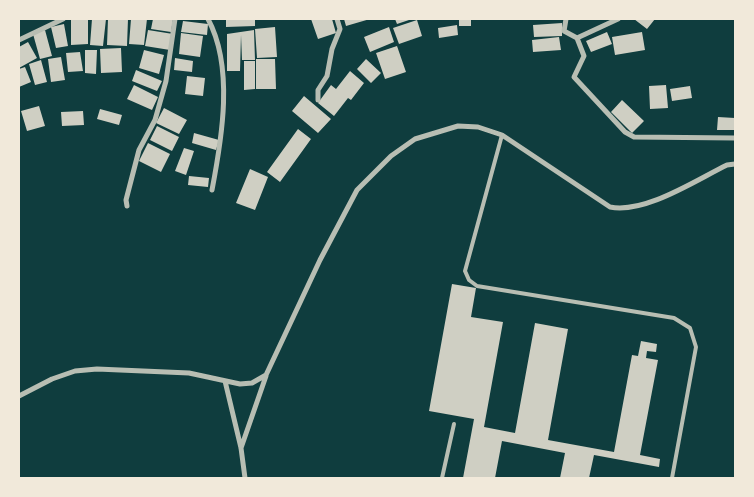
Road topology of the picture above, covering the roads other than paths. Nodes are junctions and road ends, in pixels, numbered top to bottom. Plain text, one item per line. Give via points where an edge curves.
1 (63, 19) edge
2 (175, 19) edge
3 (208, 19) edge
4 (337, 19) edge
5 (566, 19) edge
6 (618, 19) edge
7 (578, 38) junction
8 (19, 40) edge
9 (318, 100) dead end
10 (502, 135) junction
11 (735, 138) edge
12 (735, 164) edge
13 (212, 190) dead end
14 (127, 206) dead end
15 (266, 375) junction
16 (225, 381) junction
17 (19, 396) edge
18 (454, 424) dead end
19 (241, 448) junction
20 (244, 478) edge
21 (442, 478) edge
22 (672, 478) edge

1 - 8 street
2 - 14 street via 166,81 155,120 139,150
3 - 13 street via 222,64 220,150
4 - 9 street via 340,28 327,76 318,90
5 - 7 street via 564,31
6 - 7 street
7 - 11 street via 584,56 575,79 625,132 634,137
10 - 12 street via 610,207 623,210 653,201
10 - 15 street via 478,127 458,126 415,139 391,156 357,190
10 - 22 lane via 465,271 469,280 476,286 674,318 690,328 696,347
15 - 16 street via 252,383
15 - 19 street
16 - 17 street via 188,373 97,369 75,371
16 - 19 street
18 - 21 lane
19 - 20 street

